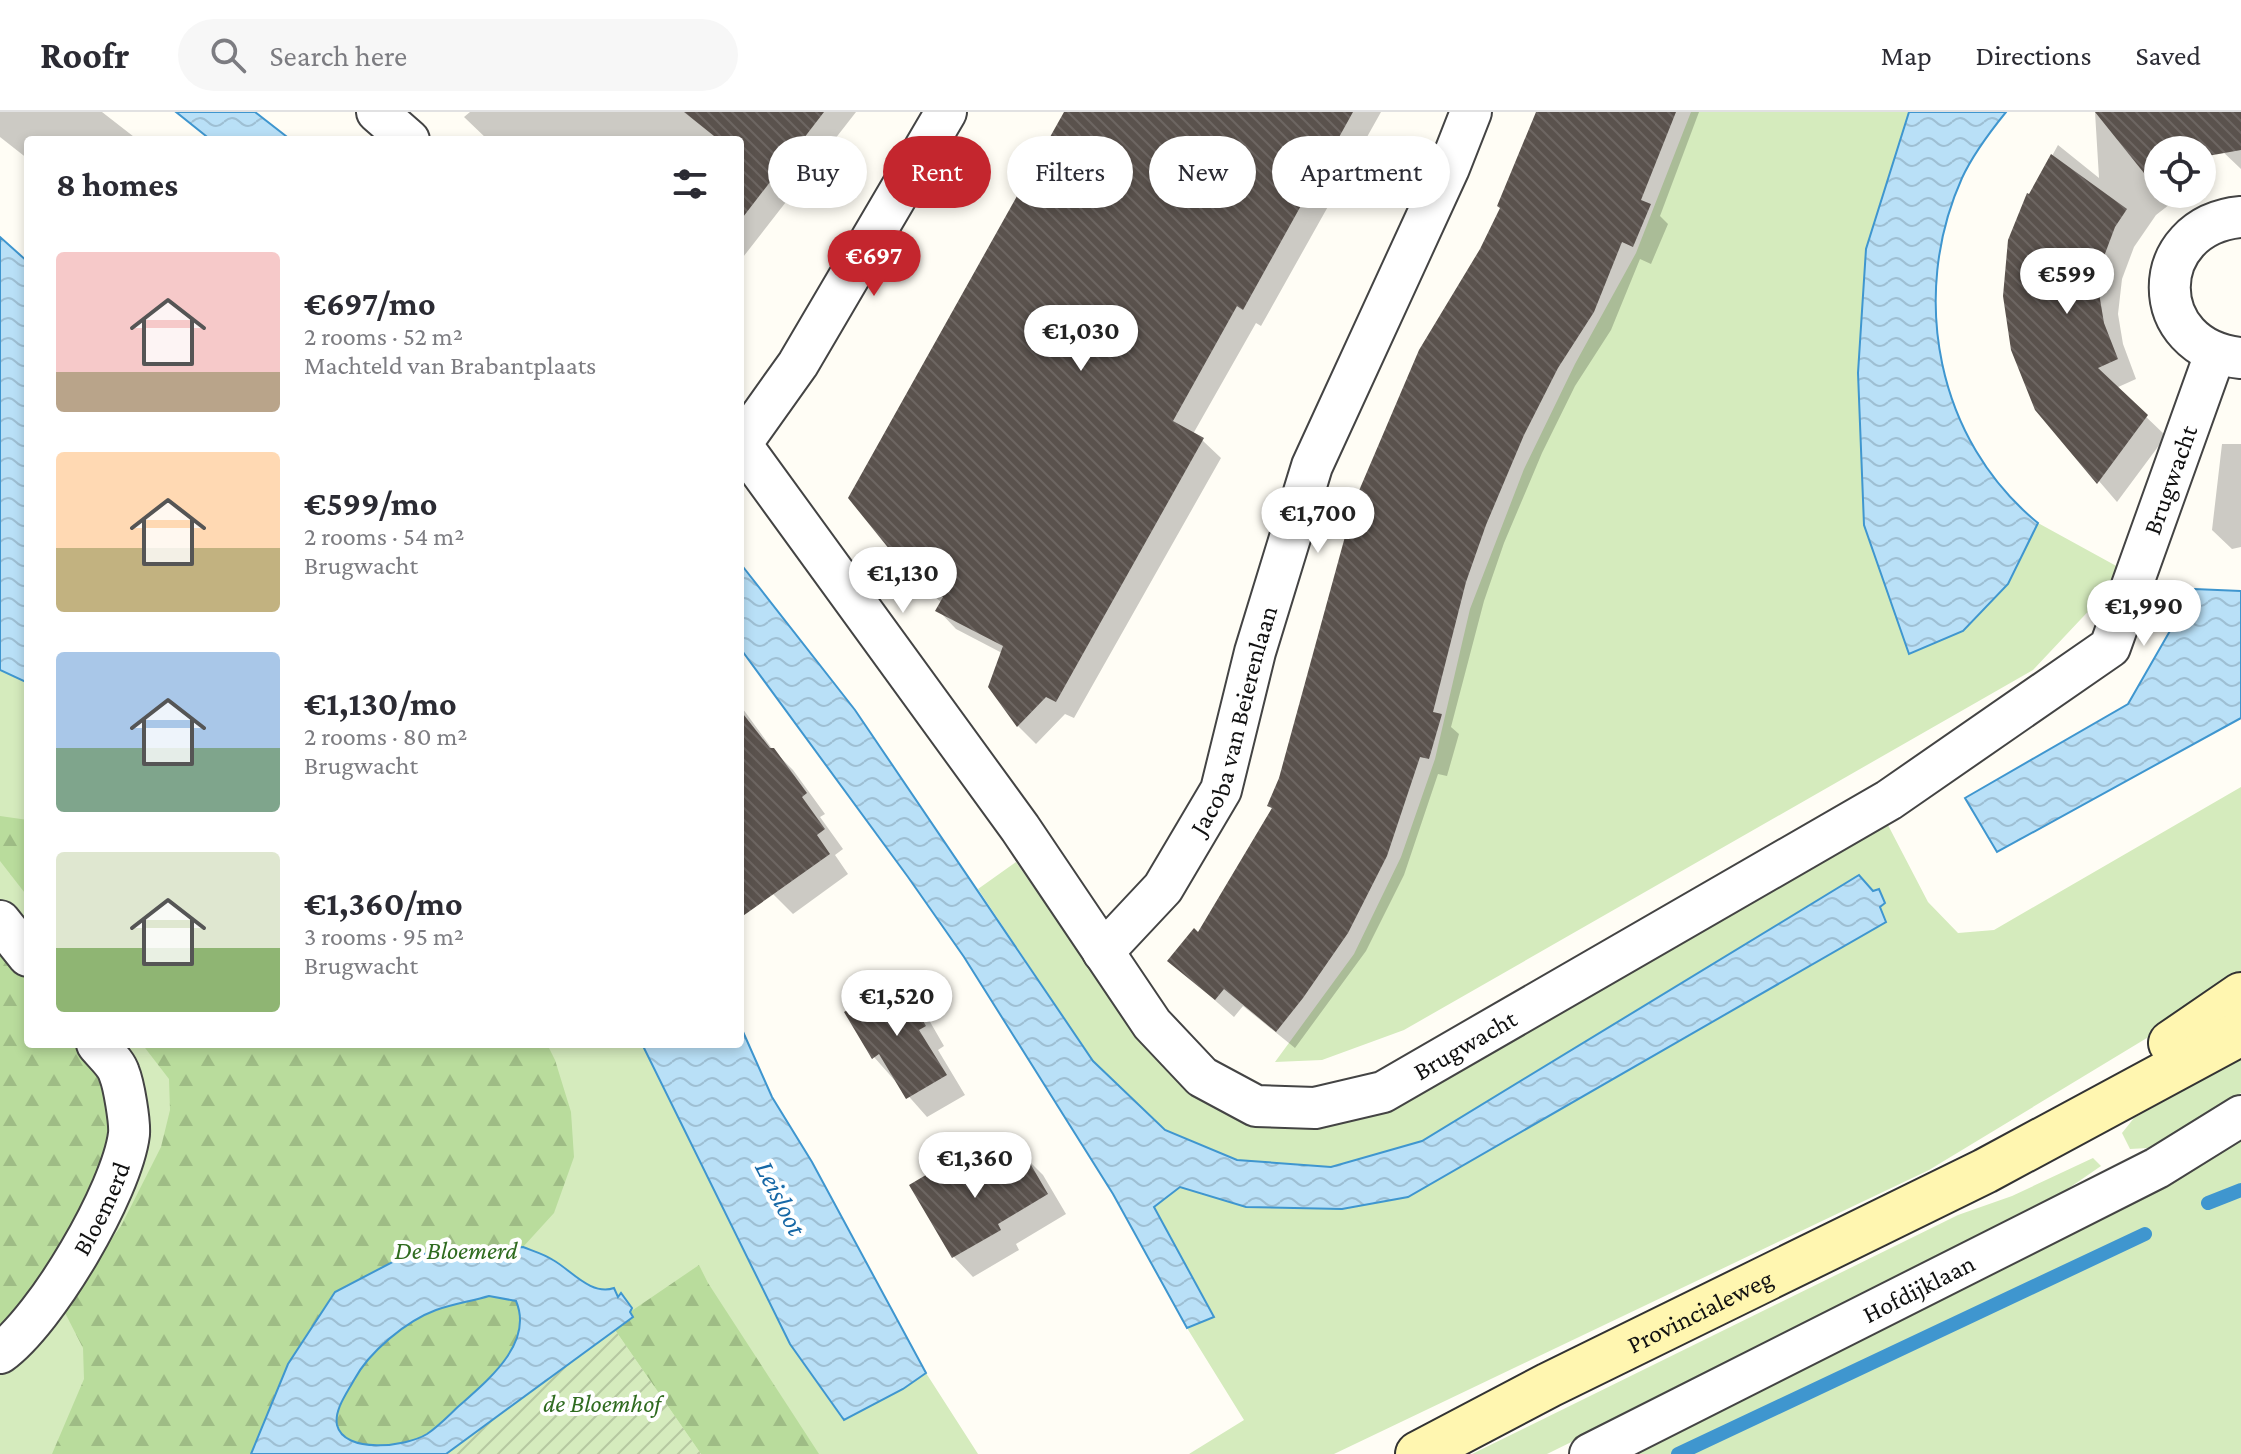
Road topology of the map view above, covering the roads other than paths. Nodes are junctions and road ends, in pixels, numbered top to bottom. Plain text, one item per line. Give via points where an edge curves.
1 (377, 112) edge
2 (946, 112) edge
3 (1471, 112) edge
4 (404, 136) edge
5 (2241, 217) edge
6 (2228, 356) edge
7 (744, 438) edge
8 (744, 450) edge
9 (0, 921) edge
10 (24, 951) edge
11 (1103, 952) junction
12 (2241, 995) edge
13 (2241, 1033) edge
14 (100, 1048) edge
15 (2241, 1116) edge
16 (1985, 1171) junction
17 (0, 1353) edge
18 (1418, 1454) edge
19 (1590, 1454) edge

1 - 4 street
2 - 7 street via 798,364
3 - 11 street, Jacoba van Beierenlaan via 1312,466 1255,652 1221,790 1163,888
5 - 6 street, Brugwacht via 2215,221 2194,234 2178,252 2170,276 2170,300 2179,323 2194,342
6 - 11 street, Brugwacht via 2110,647 1889,800 1383,1092 1315,1108 1256,1106 1202,1077 1152,1024
8 - 11 street, Brugwacht via 1020,828
9 - 10 street
12 - 16 main road, Provincialeweg
13 - 16 main road, Provincialeweg
14 - 17 street, Bloemerd via 119,1072 129,1132 112,1192 54,1293 16,1342
15 - 19 street, Hofdijklaan via 2157,1168
16 - 18 main road, Provincialeweg

